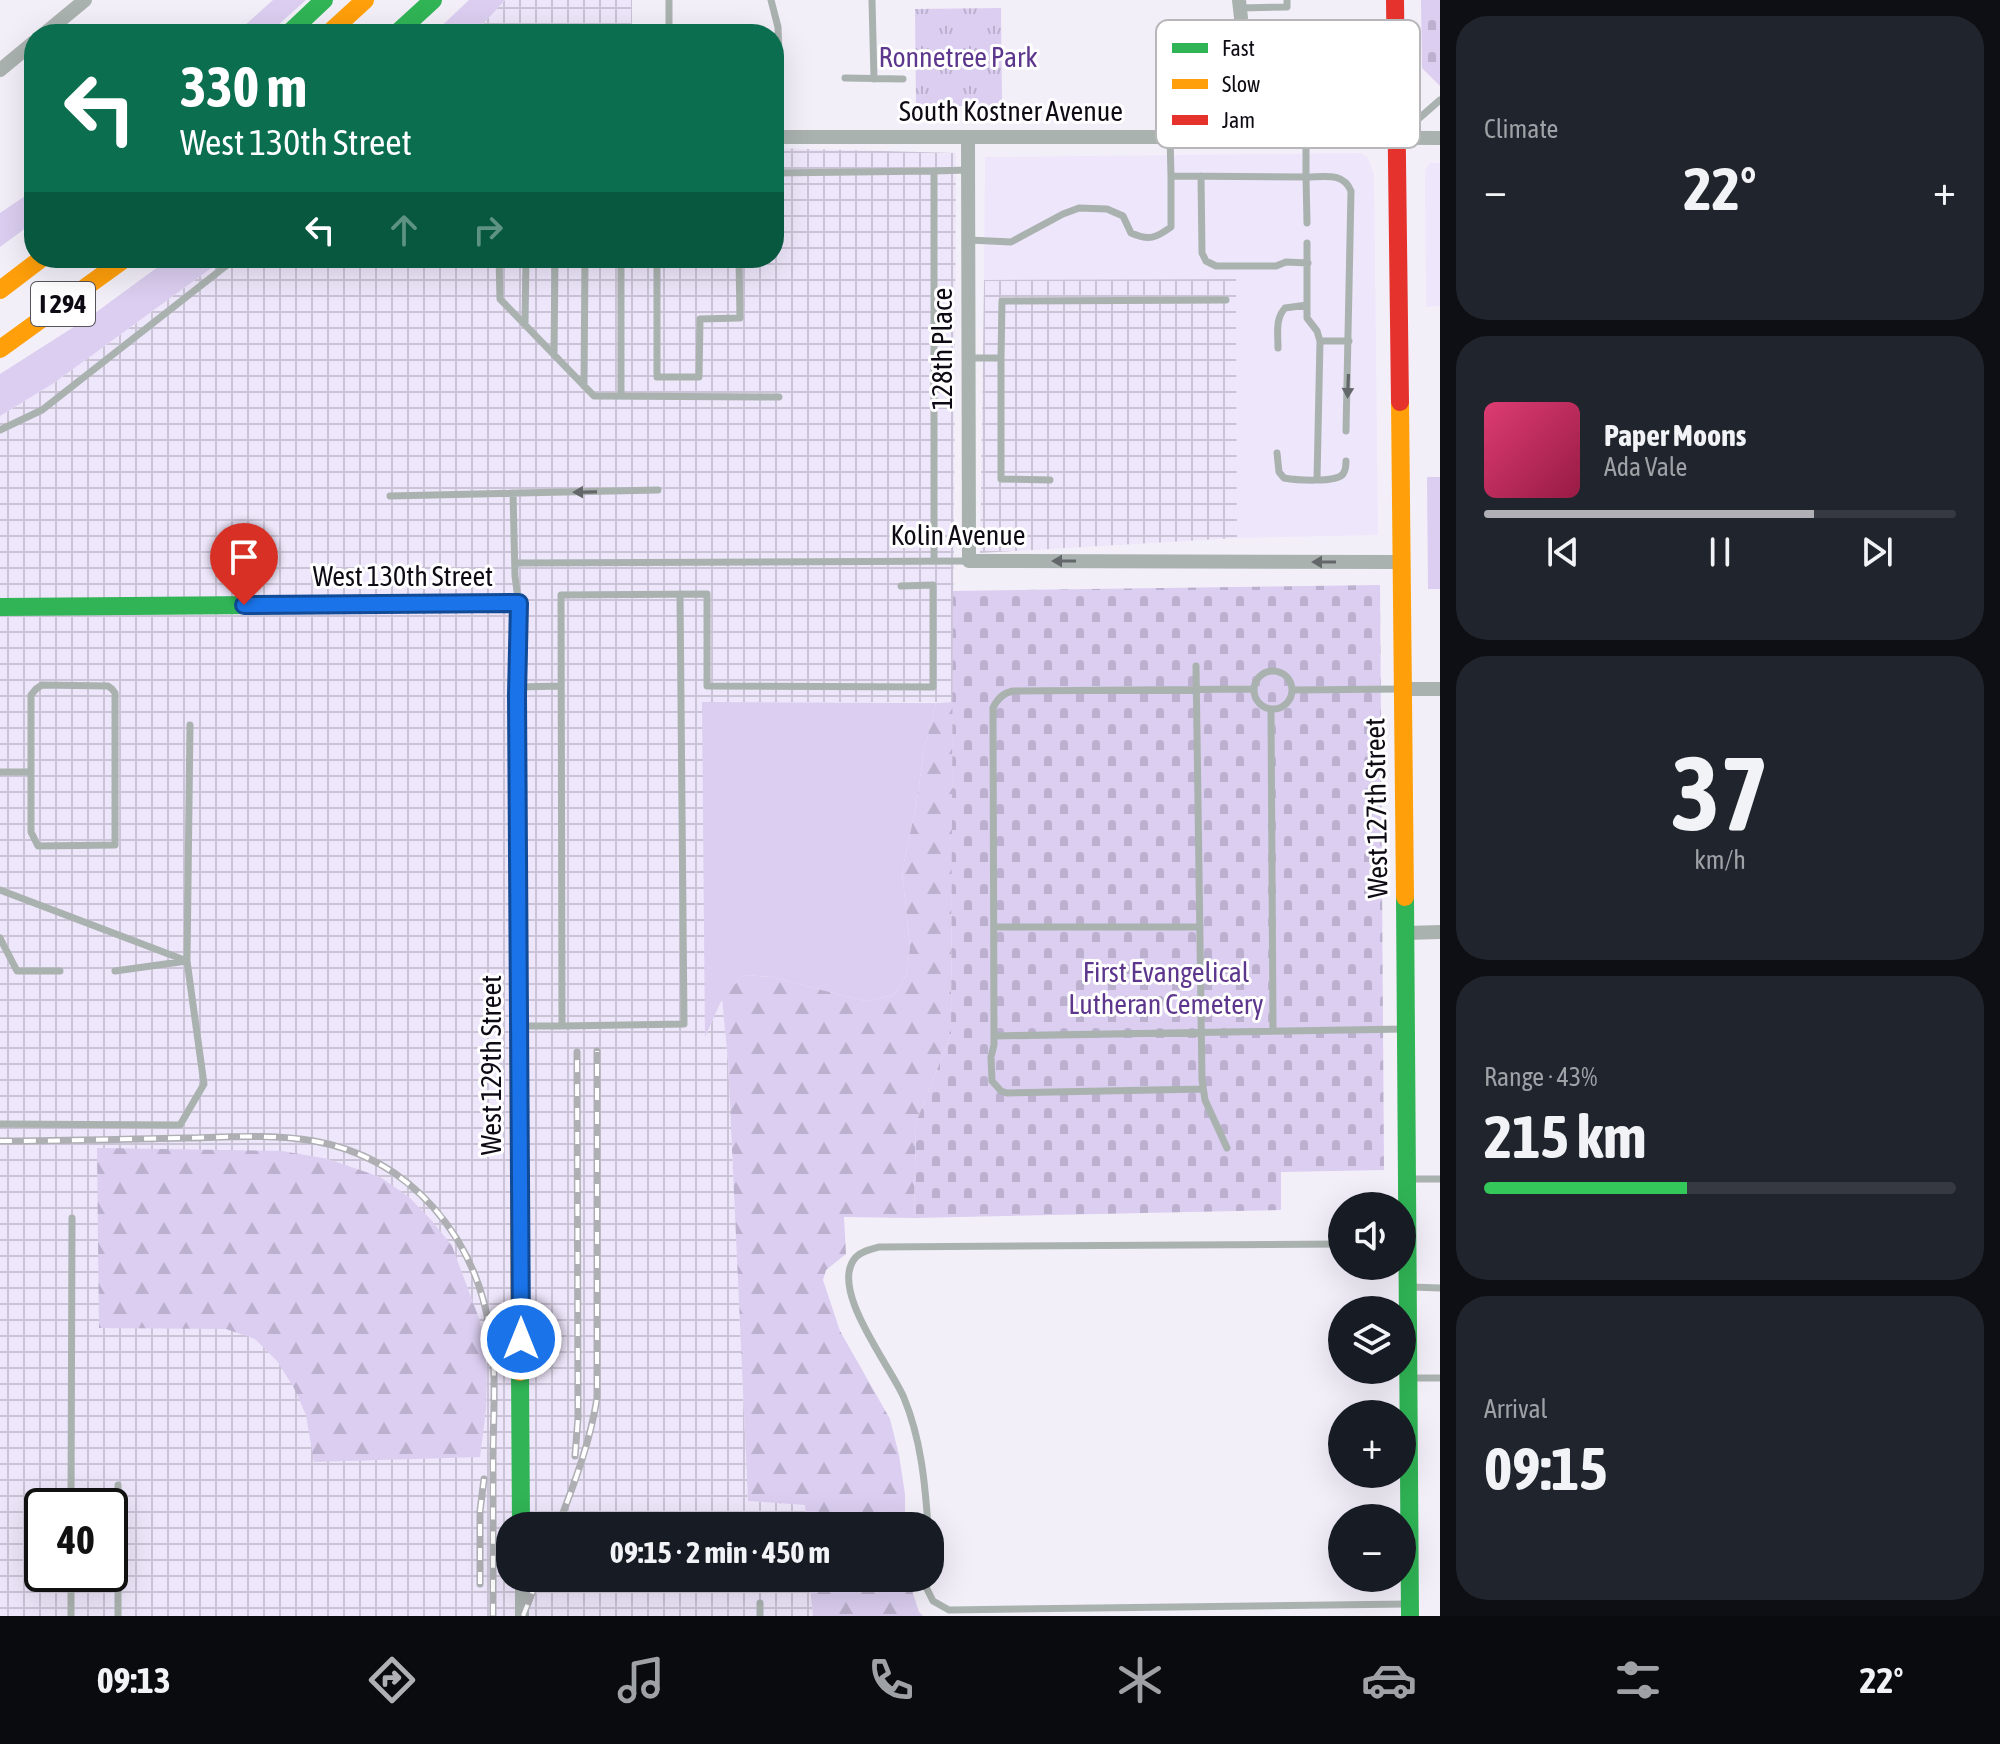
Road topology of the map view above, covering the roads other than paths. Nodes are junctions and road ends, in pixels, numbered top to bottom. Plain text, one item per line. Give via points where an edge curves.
1 (85, 0) edge
2 (324, 0) edge
3 (365, 0) edge
4 (433, 0) edge
5 (669, 0) edge
6 (771, 0) edge
7 (872, 0) edge
8 (1287, 0) edge
9 (1395, 0) edge
10 (1239, 4) edge
11 (1395, 20) edge
12 (56, 24) edge
13 (299, 24) edge
14 (339, 24) edge
15 (407, 24) edge
16 (669, 24) edge
17 (777, 24) edge
18 (24, 50) edge
19 (0, 70) edge
20 (845, 78) dead end
21 (874, 79) junction
22 (903, 79) dead end
23 (1440, 100) edge
24 (1420, 118) edge
25 (784, 137) edge
26 (968, 137) junction
27 (1156, 137) edge
28 (1420, 138) edge
29 (1440, 138) edge
30 (1170, 148) edge
31 (1306, 148) edge
32 (1396, 148) edge
33 (968, 170) junction
34 (934, 171) junction
35 (784, 173) edge
36 (1171, 176) junction
37 (1201, 176) junction
38 (1306, 177) junction
39 (1307, 208) junction
40 (1319, 208) dead end
41 (1339, 208) dead end
42 (1351, 209) junction
43 (1307, 223) dead end
44 (968, 240) junction
45 (1320, 252) dead end
46 (1340, 252) dead end
47 (1350, 253) junction
48 (1308, 263) junction
49 (29, 268) edge
50 (112, 268) edge
51 (223, 268) edge
52 (499, 268) edge
53 (526, 268) edge
54 (555, 268) edge
55 (585, 268) edge
56 (621, 268) edge
57 (657, 268) edge
58 (739, 268) edge
59 (1308, 289) junction
60 (1320, 289) dead end
61 (1340, 289) dead end
62 (0, 290) edge
63 (1350, 290) junction
64 (1226, 300) dead end
65 (1307, 305) junction
66 (525, 325) junction
67 (1320, 341) junction
68 (1349, 341) junction
69 (1278, 348) dead end
70 (0, 349) edge
71 (554, 355) junction
72 (968, 358) junction
73 (1001, 358) junction
74 (584, 386) junction
75 (621, 396) junction
76 (779, 397) dead end
77 (0, 430) edge
78 (1346, 431) dead end
79 (1277, 453) dead end
80 (1346, 461) dead end
81 (1317, 479) junction
82 (1050, 480) dead end
83 (658, 490) dead end
84 (513, 493) junction
85 (390, 496) dead end
86 (934, 561) junction
87 (969, 561) junction
88 (1402, 562) junction
89 (515, 563) junction
90 (901, 586) dead end
91 (680, 594) junction
92 (519, 603) junction
93 (0, 607) edge
94 (1196, 666) dead end
95 (561, 686) junction
96 (517, 687) junction
97 (1254, 689) junction
98 (1403, 689) junction
99 (1440, 689) edge
100 (1197, 690) junction
101 (1292, 690) junction
102 (1271, 709) junction
103 (190, 725) dead end
104 (0, 772) edge
105 (30, 772) junction
106 (0, 890) edge
107 (994, 927) junction
108 (1200, 927) junction
109 (1440, 932) edge
110 (1406, 933) junction
111 (0, 938) edge
112 (187, 961) junction
113 (60, 971) dead end
114 (115, 971) dead end
115 (519, 1026) junction
116 (562, 1026) junction
117 (1407, 1029) junction
118 (1273, 1030) junction
119 (1201, 1032) junction
120 (994, 1036) junction
121 (1203, 1089) junction
122 (0, 1124) edge
123 (1227, 1148) dead end
124 (1408, 1179) junction
125 (1440, 1179) edge
126 (1407, 1192) edge
127 (72, 1218) dead end
128 (1328, 1244) edge
129 (1408, 1280) edge
130 (1409, 1287) junction
131 (1440, 1288) edge
132 (1409, 1296) edge
133 (1416, 1378) edge
134 (1440, 1378) edge
135 (1409, 1384) edge
136 (118, 1485) dead end
137 (71, 1488) edge
138 (521, 1512) edge
139 (927, 1512) edge
140 (71, 1592) edge
141 (522, 1592) edge
142 (928, 1592) edge
143 (760, 1603) dead end
144 (1410, 1610) edge
145 (71, 1616) edge
146 (118, 1616) edge
147 (522, 1616) edge
148 (760, 1616) edge

1 - 12 street
2 - 13 main road
3 - 14 main road
4 - 15 main road
5 - 16 lane
6 - 17 lane
7 - 21 lane
8 - 10 lane via 1287,7
9 - 11 main road, West 127th Street
18 - 19 street
20 - 21 lane
21 - 22 lane
23 - 24 lane
25 - 26 street, South Kostner Avenue
26 - 27 street, South Kostner Avenue
26 - 33 street, 128th Place
28 - 29 street, South Kostner Avenue
30 - 36 lane
31 - 38 lane
32 - 88 main road, West 127th Street
33 - 34 lane
33 - 44 street, 128th Place
34 - 35 lane
34 - 86 lane
36 - 37 lane
36 - 44 lane via 1171,227 1160,235 1144,239 1131,233 1123,216 1107,209 1079,208 1011,242
37 - 38 lane
37 - 48 lane via 1206,261 1216,266
38 - 39 lane
38 - 42 lane via 1347,182
39 - 40 lane
39 - 43 lane
41 - 42 lane
42 - 47 lane
44 - 72 street, 128th Place
45 - 48 lane via 1307,248
46 - 47 lane
47 - 63 lane
48 - 59 lane
49 - 62 main road, I 294
50 - 70 main road, I 294
51 - 77 lane via 42,410
52 - 66 lane via 500,299
53 - 66 lane
54 - 71 lane
55 - 74 lane
56 - 75 lane
57 - 58 lane via 657,377 699,377 700,319 740,318
59 - 60 lane
59 - 65 lane
61 - 63 lane
63 - 68 lane
64 - 73 lane via 1002,301
65 - 67 lane via 1307,318
65 - 69 lane via 1281,312
66 - 71 lane
67 - 68 lane
67 - 81 lane
68 -> 78 lane
71 - 74 lane
72 - 73 lane
72 - 87 street, 128th Place
73 - 82 lane via 1001,479
74 - 75 lane via 594,396
75 - 76 lane
79 - 81 lane via 1284,478
80 - 81 lane via 1341,477
83 -> 84 lane
84 - 85 lane
84 - 89 lane
86 - 87 lane, Kolin Avenue
86 - 89 lane, Kolin Avenue
88 -> 87 street, Kolin Avenue
88 - 98 main road, West 127th Street
89 - 92 lane
90 - 91 lane via 933,585 933,687 707,686 707,594
91 - 95 lane via 561,595
91 - 116 lane via 684,1024
92 - 93 main road, West 130th Street
92 - 96 main road, West 129th Street
94 - 100 lane
95 - 96 lane
95 - 116 lane
96 - 115 main road, West 129th Street
97 - 100 lane
97 - 101 lane via 1263,674 1276,672 1287,678
97 - 102 lane via 1257,700
98 - 99 street
98 - 101 lane
98 - 110 main road, West 127th Street
100 - 107 lane via 1013,691 996,701
100 - 108 lane
101 - 102 lane via 1285,705
102 - 118 lane
103 - 112 lane
104 - 105 lane
105 - 105 lane via 31,832 38,846 115,845 112,689 36,689 31,695
106 - 112 lane
107 - 108 lane
107 - 120 lane
108 - 119 lane
109 - 110 street
110 - 117 main road, West 127th Street
111 - 113 lane via 17,971
112 - 114 lane
112 - 122 lane via 204,1084 180,1125
115 - 116 lane
115 - 138 main road, West 129th Street
117 - 118 lane
117 - 124 main road, West 127th Street
118 - 119 lane
119 - 120 lane
119 - 121 lane
120 - 121 lane via 992,1081 1007,1093
121 - 123 lane
124 - 125 lane
124 - 126 main road, West 127th Street
127 - 137 lane
128 - 139 lane via 865,1251 852,1264 849,1289 863,1326 904,1397 922,1455
129 - 130 main road, West 127th Street
130 - 131 lane
130 - 132 main road, West 127th Street
133 - 134 lane
135 - 144 main road, West 127th Street
136 - 146 lane
140 - 145 lane
141 - 147 street
142 - 144 lane via 949,1610
143 - 148 lane

